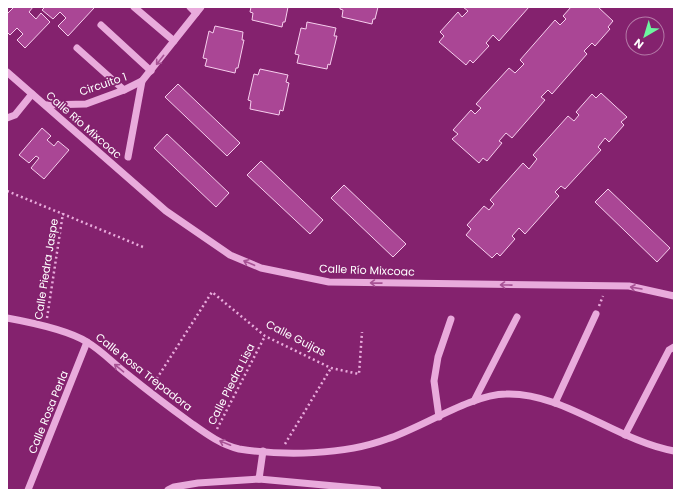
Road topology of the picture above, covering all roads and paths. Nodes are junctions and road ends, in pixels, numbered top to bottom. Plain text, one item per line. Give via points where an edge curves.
1 (134, 7) edge
2 (190, 7) edge
3 (198, 10) edge
4 (101, 25) dead end
5 (174, 41) junction
6 (77, 48) dead end
7 (150, 71) junction
8 (7, 72) edge
9 (142, 81) junction
10 (124, 90) junction
11 (32, 94) junction
12 (46, 105) junction
13 (7, 118) edge
14 (128, 157) dead end
15 (7, 191) edge
16 (63, 213) junction
17 (143, 247) dead end
18 (605, 287) junction
19 (674, 296) edge
20 (596, 314) joint
21 (517, 317) dead end
22 (7, 318) edge
23 (451, 319) dead end
24 (46, 326) junction
25 (362, 332) dead end
26 (265, 336) junction
27 (87, 342) junction
28 (672, 348) edge
29 (331, 368) junction
30 (149, 392) junction
31 (474, 401) junction
32 (555, 403) junction
33 (439, 417) junction
34 (625, 435) junction
35 (212, 438) junction
36 (263, 451) junction
37 (674, 451) edge
38 (280, 453) junction
39 (259, 479) junction
40 (28, 490) edge
41 (168, 490) edge
42 (378, 490) edge

1 - 5 street
2 - 3 street
3 - 5 street, Circuito 1
4 - 7 street
5 -> 7 street, Circuito 1
6 - 10 street
7 - 9 street, Circuito 1
8 - 11 street, Calle Río Mixcoac
9 - 10 street, Circuito 1
9 - 14 street, Circuito 1
10 - 12 street, Circuito 1 via 86,104
11 - 12 street, Calle Río Mixcoac
11 - 13 street via 15,115
18 -> 12 street, Calle Río Mixcoac via 329,282 261,268 230,255 166,211
15 - 16 path
16 - 17 path
16 - 24 path, Calle Piedra Jaspe
19 -> 18 street, Calle Río Mixcoac via 628,286
18 - 20 path
20 - 32 street
21 - 31 street
22 - 24 street, Calle Rosa Trepadora
23 - 33 street via 438,358 434,381
24 - 27 street, Calle Rosa Trepadora
25 - 29 path, Calle Guijas via 359,374
26 - 29 path, Calle Guijas
26 - 30 path, Calle Guijas via 212,292
26 - 35 path, Calle Piedra Lisa
30 -> 27 street, Calle Rosa Trepadora
27 - 40 street, Calle Rosa Perla
28 - 34 street
29 - 38 path
30 - 35 street, Calle Rosa Trepadora
31 - 32 street via 504,394 529,394
31 - 33 street
32 - 34 street
33 - 38 street via 386,440 346,449
34 - 37 street
36 -> 35 street, Calle Rosa Trepadora via 237,448
36 - 38 street
36 - 39 street
39 - 41 street via 174,486
39 - 42 street

